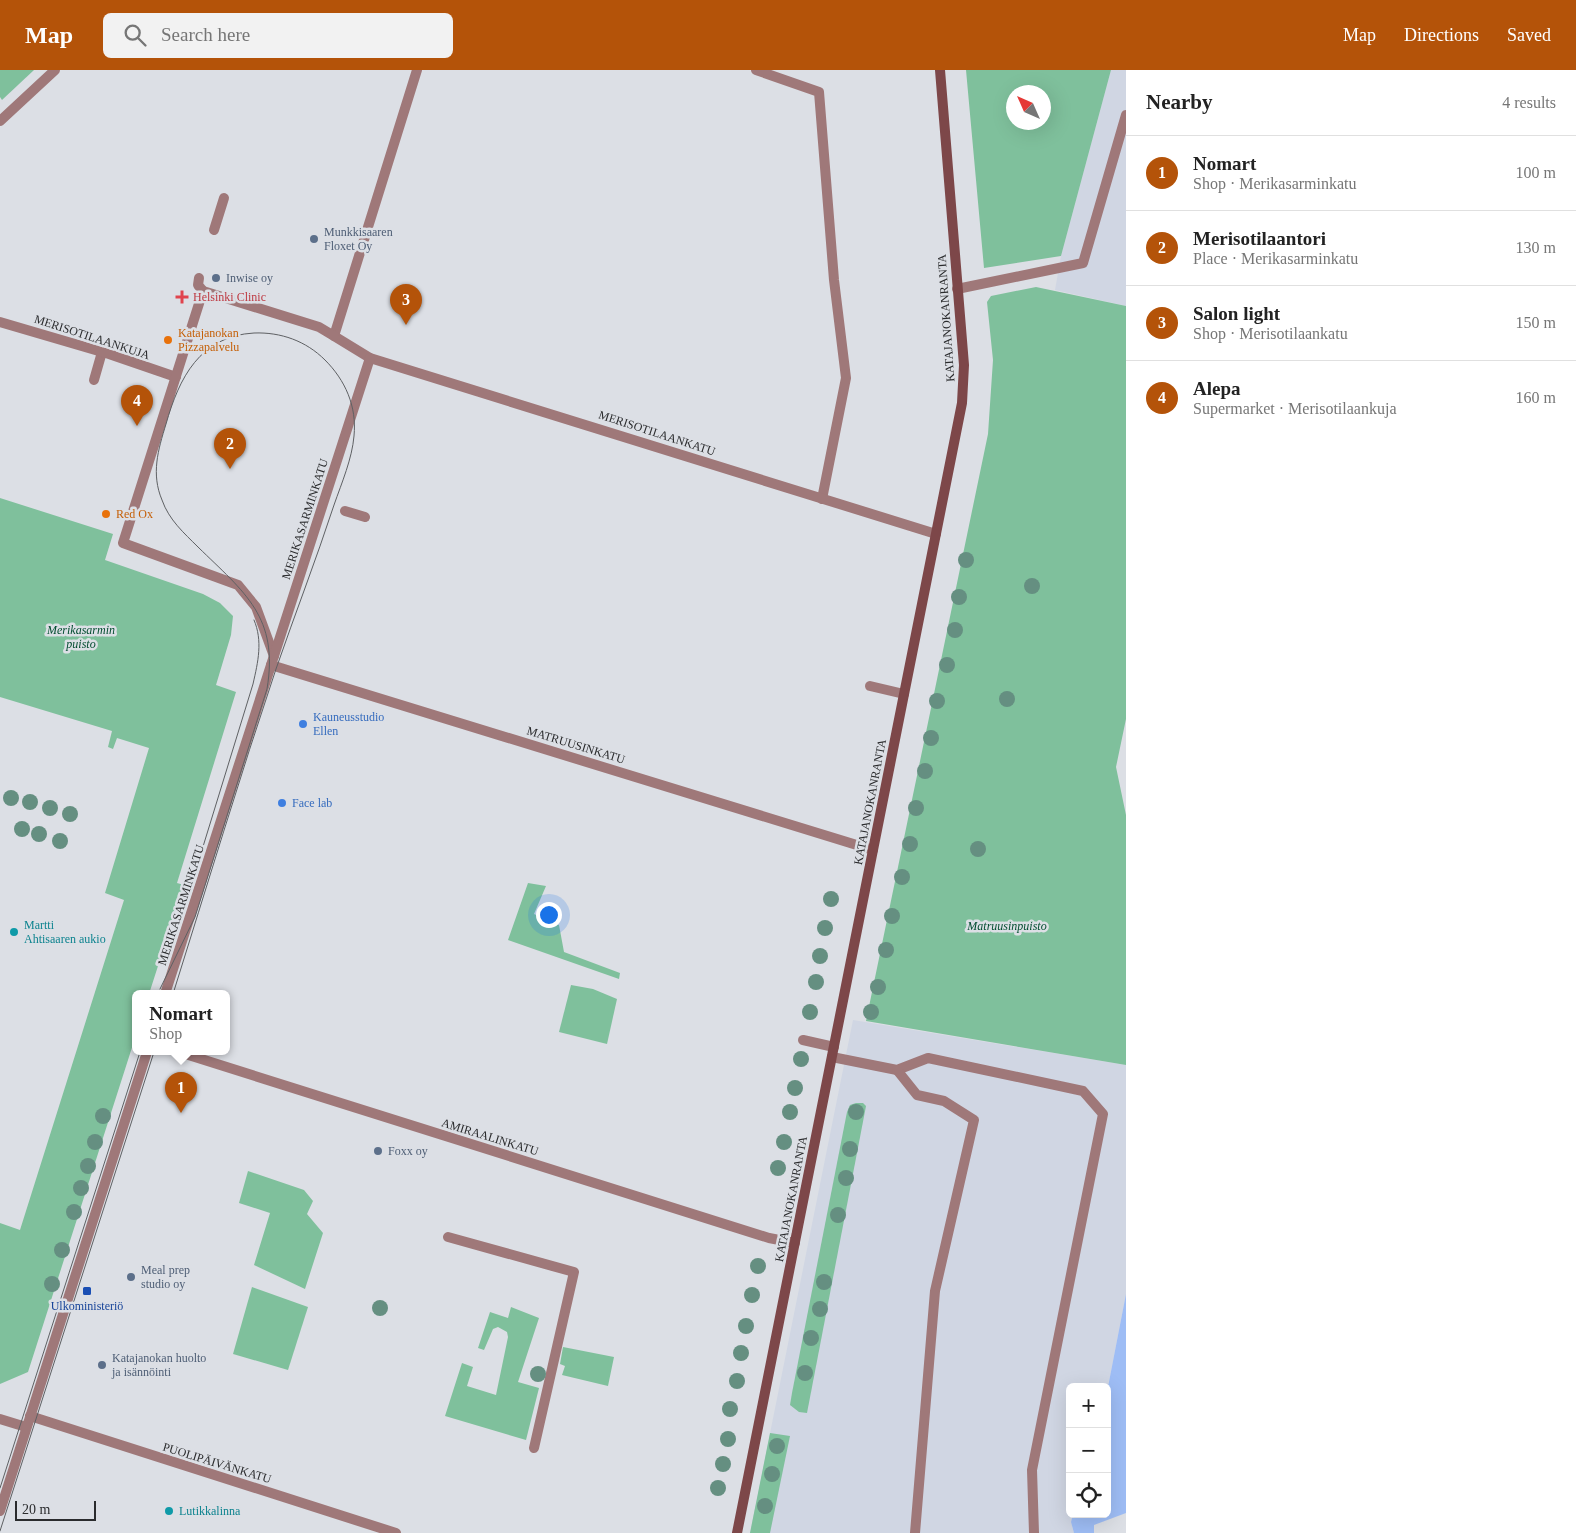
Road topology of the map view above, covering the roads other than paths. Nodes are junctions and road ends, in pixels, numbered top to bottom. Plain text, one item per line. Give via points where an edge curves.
1 (55, 70) edge
2 (417, 70) edge
3 (756, 70) edge
4 (940, 70) edge
5 (1126, 115) edge
6 (0, 121) edge
7 (224, 198) dead end
8 (214, 230) dead end
9 (199, 278) dead end
10 (958, 289) junction
11 (203, 291) junction
12 (0, 322) edge
13 (334, 336) junction
14 (102, 352) junction
15 (370, 358) junction
16 (176, 377) junction
17 (94, 380) dead end
18 (822, 500) junction
19 (345, 511) dead end
20 (365, 517) dead end
21 (936, 534) junction
22 (272, 660) junction
23 (870, 686) dead end
24 (904, 694) junction
25 (873, 850) junction
26 (166, 990) edge
27 (803, 1040) dead end
28 (833, 1052) junction
29 (146, 1055) edge
30 (189, 1055) edge
31 (897, 1070) junction
32 (448, 1237) dead end
33 (795, 1243) junction
34 (0, 1418) edge
35 (28, 1422) junction
36 (534, 1448) dead end
37 (0, 1511) edge
38 (396, 1533) edge
39 (737, 1533) edge
40 (915, 1533) edge
41 (1034, 1533) edge

1 - 6 street
2 - 13 street
3 - 18 street via 819,92 834,280 846,378
4 - 10 street, KATAJANOKANRANTA
5 - 10 street via 1083,263
7 - 8 street
9 - 11 street via 198,285
10 - 21 street, KATAJANOKANRANTA via 964,365 962,403
11 - 13 street via 319,327
11 - 16 street
12 - 14 street, MERISOTILAANKUJA
13 - 15 street
14 - 16 street, MERISOTILAANKUJA
14 - 17 street
15 - 18 street, MERISOTILAANKATU
15 - 22 street, MERIKASARMINKATU
16 - 22 street via 123,543 238,585 256,607
18 - 21 street, MERISOTILAANKATU
19 - 20 street
21 - 24 street, KATAJANOKANRANTA
22 - 25 street, MATRUUSINKATU
22 - 26 street, MERIKASARMINKATU
23 - 24 street
24 - 25 street, KATAJANOKANRANTA
25 - 28 street, KATAJANOKANRANTA
27 - 28 street
28 - 31 street
28 - 33 street, KATAJANOKANRANTA
29 - 35 street
30 - 33 street, AMIRAALINKATU via 769,1238
31 - 40 street via 917,1094 944,1101 974,1120 935,1292
31 - 41 street via 928,1058 1083,1091 1103,1114 1032,1470
32 - 36 street via 574,1272
33 - 39 street, KATAJANOKANRANTA
34 - 35 street, PUOLIPÄIVÄNKATU
35 - 37 street
35 - 38 street, PUOLIPÄIVÄNKATU

